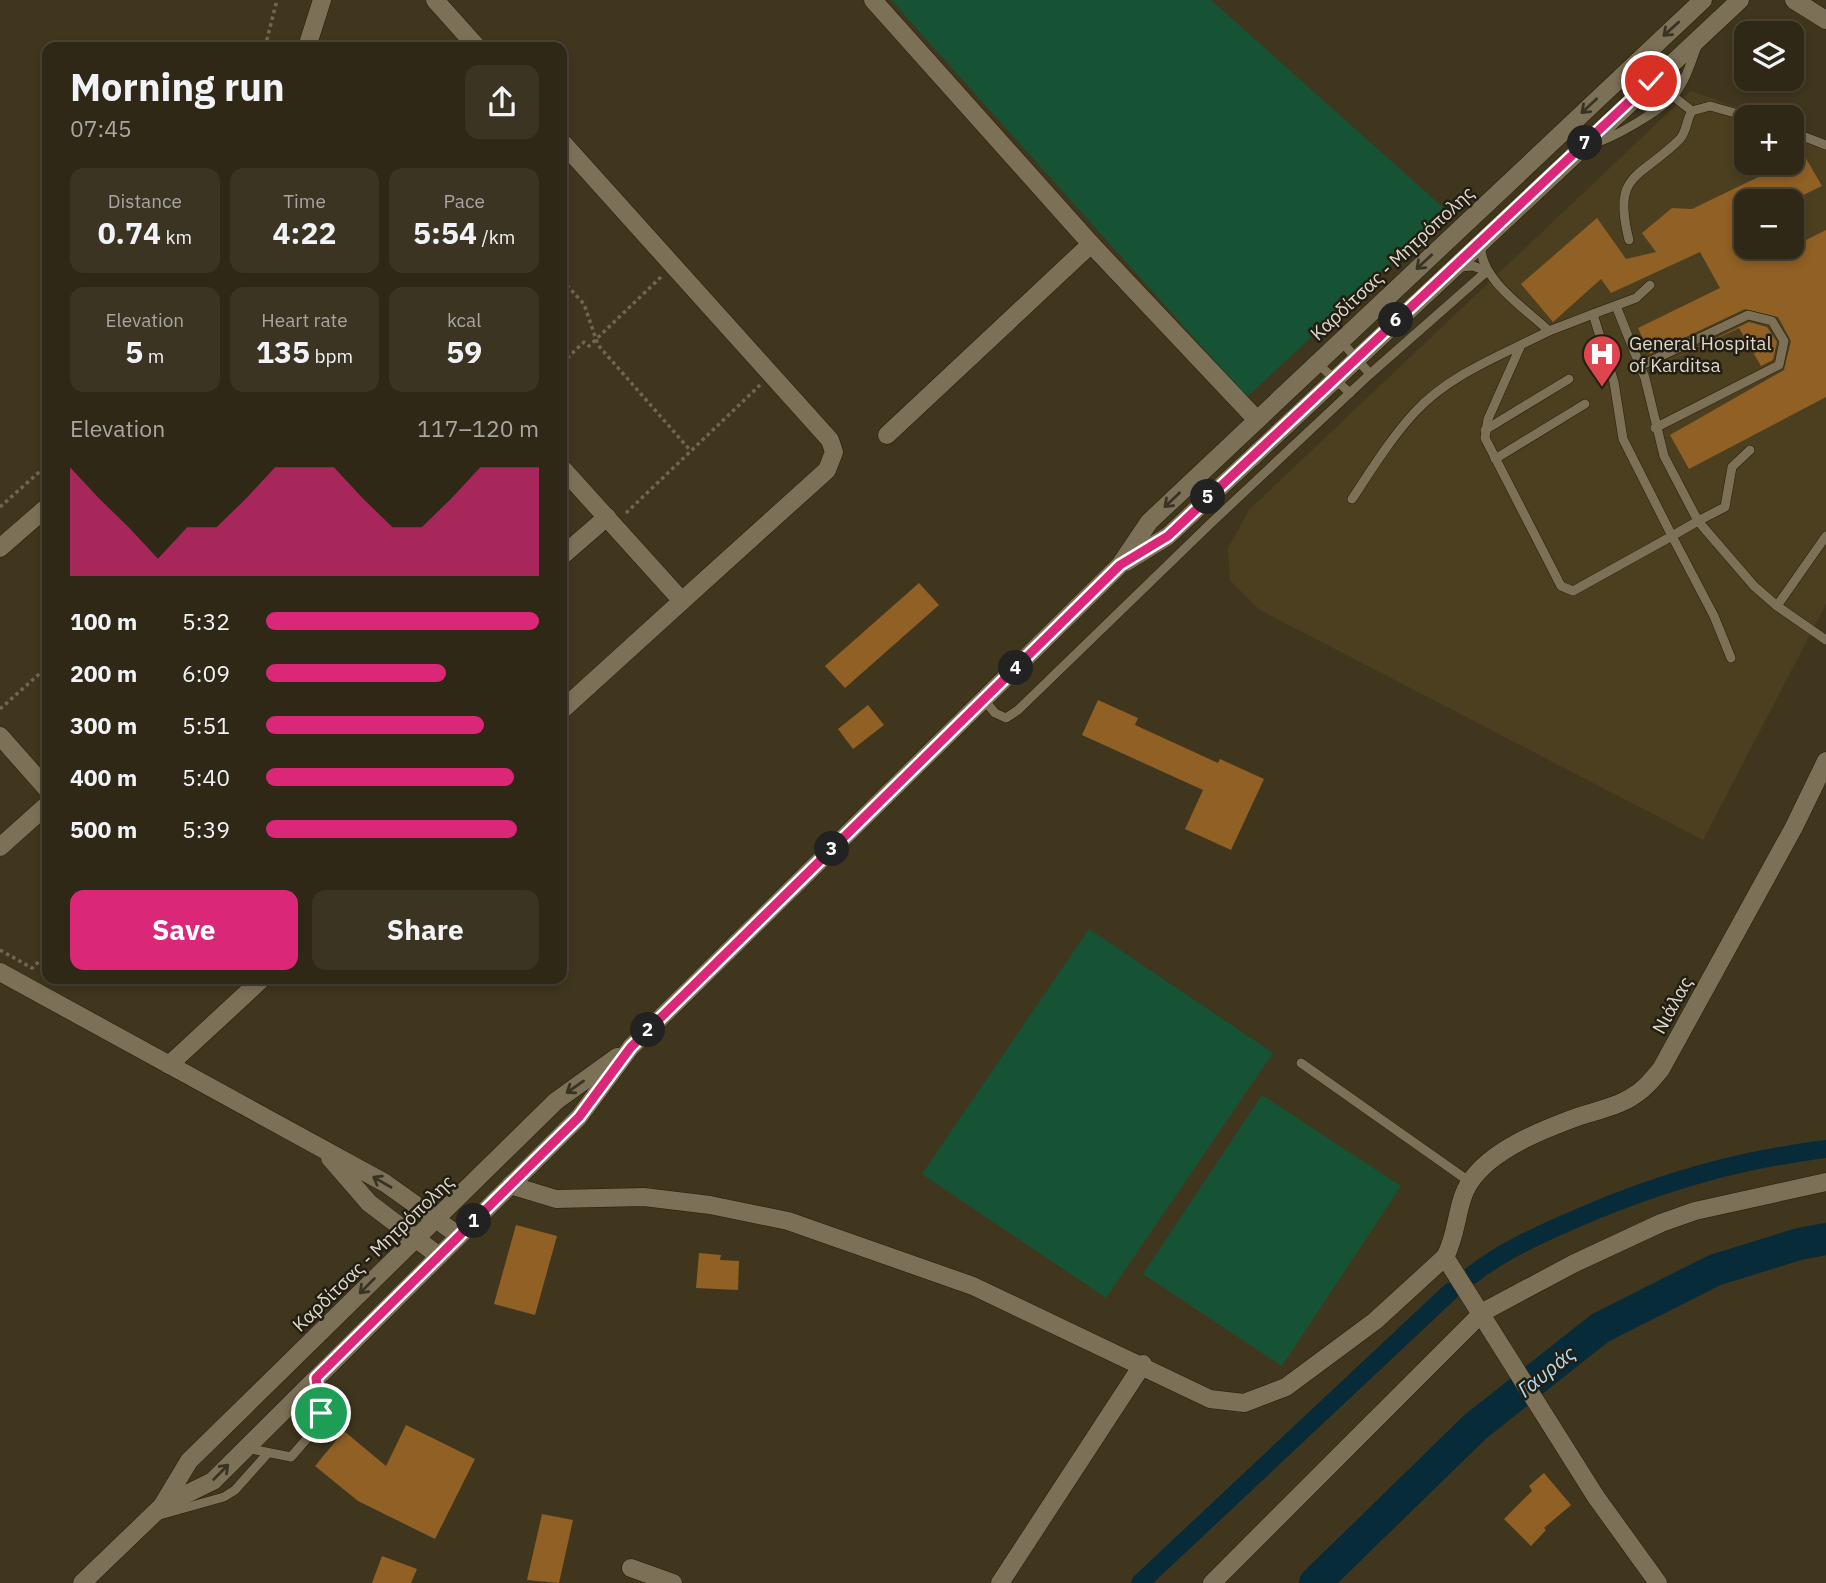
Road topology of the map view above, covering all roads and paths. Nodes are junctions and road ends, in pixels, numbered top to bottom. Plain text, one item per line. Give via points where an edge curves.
1 (277, 0) edge
2 (322, 0) edge
3 (435, 0) edge
4 (873, 0) edge
5 (1703, 0) edge
6 (1740, 0) edge
7 (1794, 0) edge
8 (1826, 20) edge
9 (1700, 38) junction
10 (266, 42) edge
11 (309, 42) edge
12 (473, 42) edge
13 (1632, 65) junction
14 (1651, 81) junction
15 (1673, 96) junction
16 (1692, 111) junction
17 (1734, 113) edge
18 (1804, 137) edge
19 (1583, 145) junction
20 (1826, 145) edge
21 (567, 148) edge
22 (1482, 240) junction
23 (1629, 240) dead end
24 (1091, 244) junction
25 (673, 266) junction
26 (1452, 267) junction
27 (1488, 271) junction
28 (567, 285) edge
29 (1650, 285) dead end
30 (1616, 306) junction
31 (1592, 314) junction
32 (1549, 331) junction
33 (595, 341) junction
34 (1341, 341) junction
35 (1521, 345) junction
36 (567, 358) edge
37 (1355, 358) junction
38 (1317, 363) junction
39 (1640, 366) junction
40 (1370, 374) junction
41 (770, 375) junction
42 (1334, 378) junction
43 (1569, 379) dead end
44 (1350, 393) junction
45 (1585, 404) dead end
46 (1257, 420) junction
47 (1655, 428) junction
48 (1485, 430) junction
49 (887, 435) dead end
50 (690, 450) junction
51 (1750, 450) dead end
52 (1494, 459) junction
53 (42, 469) edge
54 (567, 473) edge
55 (1352, 499) dead end
56 (0, 507) edge
57 (42, 512) edge
58 (611, 521) junction
59 (1698, 521) junction
60 (1672, 536) junction
61 (1826, 536) edge
62 (0, 548) edge
63 (567, 552) edge
64 (1120, 565) junction
65 (682, 601) junction
66 (1777, 606) junction
67 (1826, 640) edge
68 (1731, 658) dead end
69 (42, 671) edge
70 (984, 701) junction
71 (567, 705) edge
72 (0, 709) edge
73 (0, 736) edge
74 (1826, 761) edge
75 (42, 783) edge
76 (42, 809) edge
77 (0, 847) edge
78 (0, 950) edge
79 (42, 959) edge
80 (0, 972) edge
81 (257, 984) edge
82 (631, 1047) junction
83 (1301, 1063) dead end
84 (169, 1065) junction
85 (323, 1150) junction
86 (1470, 1182) junction
87 (1826, 1182) edge
88 (510, 1185) junction
89 (438, 1218) junction
90 (458, 1235) junction
91 (415, 1238) junction
92 (439, 1256) junction
93 (1445, 1257) junction
94 (1483, 1312) junction
95 (1143, 1364) junction
96 (316, 1378) junction
97 (246, 1448) junction
98 (268, 1453) junction
99 (157, 1512) junction
100 (631, 1568) dead end
101 (82, 1583) edge
102 (673, 1583) edge
103 (1000, 1583) edge
104 (1212, 1583) edge
105 (1658, 1583) edge

1 - 10 path
2 - 11 street
3 - 12 street
4 - 24 street
5 -> 13 street, Καρδίτσας - Μητρόπολης
6 - 9 street, Καρδίτσας - Μητρόπολης
7 - 8 street
9 - 14 street, Καρδίτσας - Μητρόπολης
9 - 15 lane via 1689,70
13 - 14 lane
13 -> 34 street, Καρδίτσας - Μητρόπολης
14 - 15 lane
14 - 19 street, Καρδίτσας - Μητρόπολης
15 - 16 lane
15 - 19 lane via 1615,135
16 - 17 lane via 1710,106
16 - 23 lane via 1680,139 1644,167 1624,192
18 - 20 lane
19 - 22 street, Καρδίτσας - Μητρόπολης
21 - 25 street
22 - 26 street, Καρδίτσας - Μητρόπολης
22 - 27 lane via 1481,257
24 - 46 street
24 - 49 street
25 - 33 path
25 - 41 street
26 - 27 lane
26 - 37 street, Καρδίτσας - Μητρόπολης
27 - 32 lane
27 - 40 lane
28 - 33 path via 584,304
29 - 30 lane via 1643,294
30 - 31 lane
30 - 39 lane
31 - 32 lane
31 - 60 lane via 1614,382 1623,439
32 - 35 lane
33 - 36 path via 589,346 584,342
33 - 50 path
34 - 37 lane
34 - 38 street, Καρδίτσας - Μητρόπολης
35 - 48 lane
35 - 55 lane via 1461,376 1425,402 1384,450
37 - 40 lane
37 - 42 street, Καρδίτσας - Μητρόπολης
38 - 42 lane
38 - 46 street, Καρδίτσας - Μητρόπολης
39 - 47 lane
39 - 47 lane via 1748,315 1772,321 1784,341 1779,365
40 - 44 lane
41 - 50 path
41 - 65 street via 830,440 832,462
42 - 44 lane
42 - 64 street, Καρδίτσας - Μητρόπολης via 1168,536
43 - 48 lane
44 - 70 lane via 1018,710 1001,717
45 - 52 lane
46 -> 64 street, Καρδίτσας - Μητρόπολης via 1149,522
47 - 59 lane via 1664,456
48 - 52 lane
50 - 58 path
51 - 59 lane via 1732,467 1725,507
52 - 60 lane via 1566,590 1573,591
53 - 56 path
54 - 58 street
57 - 62 street
58 - 63 street
58 - 65 street
59 - 60 lane
59 - 66 lane
60 - 68 lane
61 - 66 lane
64 - 70 street, Καρδίτσας - Μητρόπολης
65 - 71 street
66 - 67 lane
69 - 72 path
70 - 82 street, Καρδίτσας - Μητρόπολης
73 - 75 street
74 - 86 street, Νιάλας via 1661,1069 1629,1099 1565,1121 1514,1146
76 - 77 street
78 - 79 path via 32,968
80 - 84 street
81 - 84 street
82 - 88 street, Καρδίτσας - Μητρόπολης via 579,1117
82 -> 89 street, Καρδίτσας - Μητρόπολης via 555,1101
83 - 86 lane
84 - 85 street
89 -> 85 street
85 - 91 street via 369,1203
86 - 93 street
87 - 94 street via 1661,1223
88 - 90 street, Καρδίτσας - Μητρόπολης
88 - 95 street via 556,1199 644,1197 788,1221 944,1274
89 - 90 street
89 - 91 street, Καρδίτσας - Μητρόπολης
90 - 92 street, Καρδίτσας - Μητρόπολης
91 - 92 street
91 -> 99 street, Καρδίτσας - Μητρόπολης via 190,1461
92 - 96 street, Καρδίτσας - Μητρόπολης
93 - 94 street
93 - 95 street via 1375,1321 1286,1387 1263,1398 1228,1403 1210,1399
94 - 104 street
94 - 105 street via 1596,1497
95 - 103 street
96 - 97 street, Καρδίτσας - Μητρόπολης
96 - 98 lane via 320,1426 291,1457
97 - 98 lane
99 -> 97 street, Καρδίτσας - Μητρόπολης via 213,1481
98 - 99 lane via 224,1497
99 - 101 street, Καρδίτσας - Μητρόπολης
100 - 102 street

